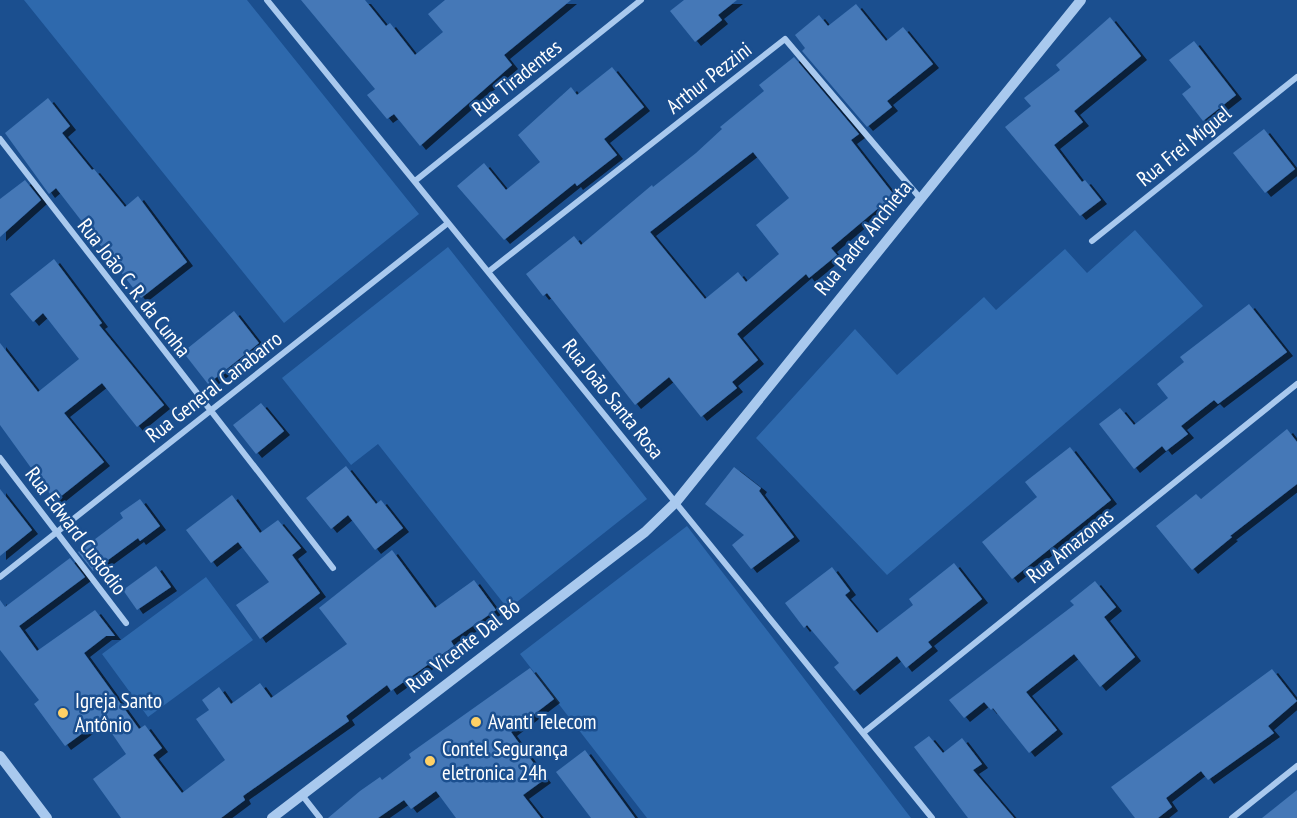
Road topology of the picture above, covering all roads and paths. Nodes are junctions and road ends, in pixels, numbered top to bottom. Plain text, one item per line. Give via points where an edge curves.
1 (267, 0) edge
2 (641, 0) edge
3 (1081, 0) edge
4 (1297, 77) edge
5 (0, 139) edge
6 (415, 181) junction
7 (920, 198) junction
8 (448, 223) junction
9 (1092, 241) dead end
10 (488, 272) junction
11 (1297, 384) edge
12 (209, 411) junction
13 (0, 458) edge
14 (676, 502) junction
15 (56, 533) junction
16 (333, 568) dead end
17 (0, 577) edge
18 (126, 623) dead end
19 (863, 733) junction
20 (0, 756) edge
21 (1297, 766) edge
22 (302, 795) junction
23 (47, 818) edge
24 (272, 818) edge
25 (320, 818) edge
26 (932, 818) edge
27 (1232, 818) edge

1 - 6 street, Rua João Santa Rosa
2 - 6 street, Rua Tiradentes
3 - 7 street, Rua Padre Anchieta
4 - 9 street, Rua Frei Miguel
5 - 12 street, Rua João C. R. da Cunha
6 - 8 street, Rua João Santa Rosa
7 - 10 street, Arthur Pezzini via 785,39
7 - 14 street, Rua Padre Anchieta
8 - 10 street, Rua João Santa Rosa
8 - 12 street, Rua General Canabarro
10 - 14 street, Rua João Santa Rosa
11 - 19 street, Rua Amazonas
12 - 15 street, Rua General Canabarro
12 - 16 street, Rua João C. R. da Cunha
13 - 15 street, Rua Edward Custódio
14 - 19 street, Rua João Santa Rosa
14 - 22 street, Rua Vicente Dal Bó via 645,532
15 - 17 street, Rua General Canabarro
15 - 18 street, Rua Edward Custódio
19 - 26 street, Rua João Santa Rosa
20 - 23 street
21 - 27 street
22 - 24 street, Rua Vicente Dal Bó
22 - 25 street

